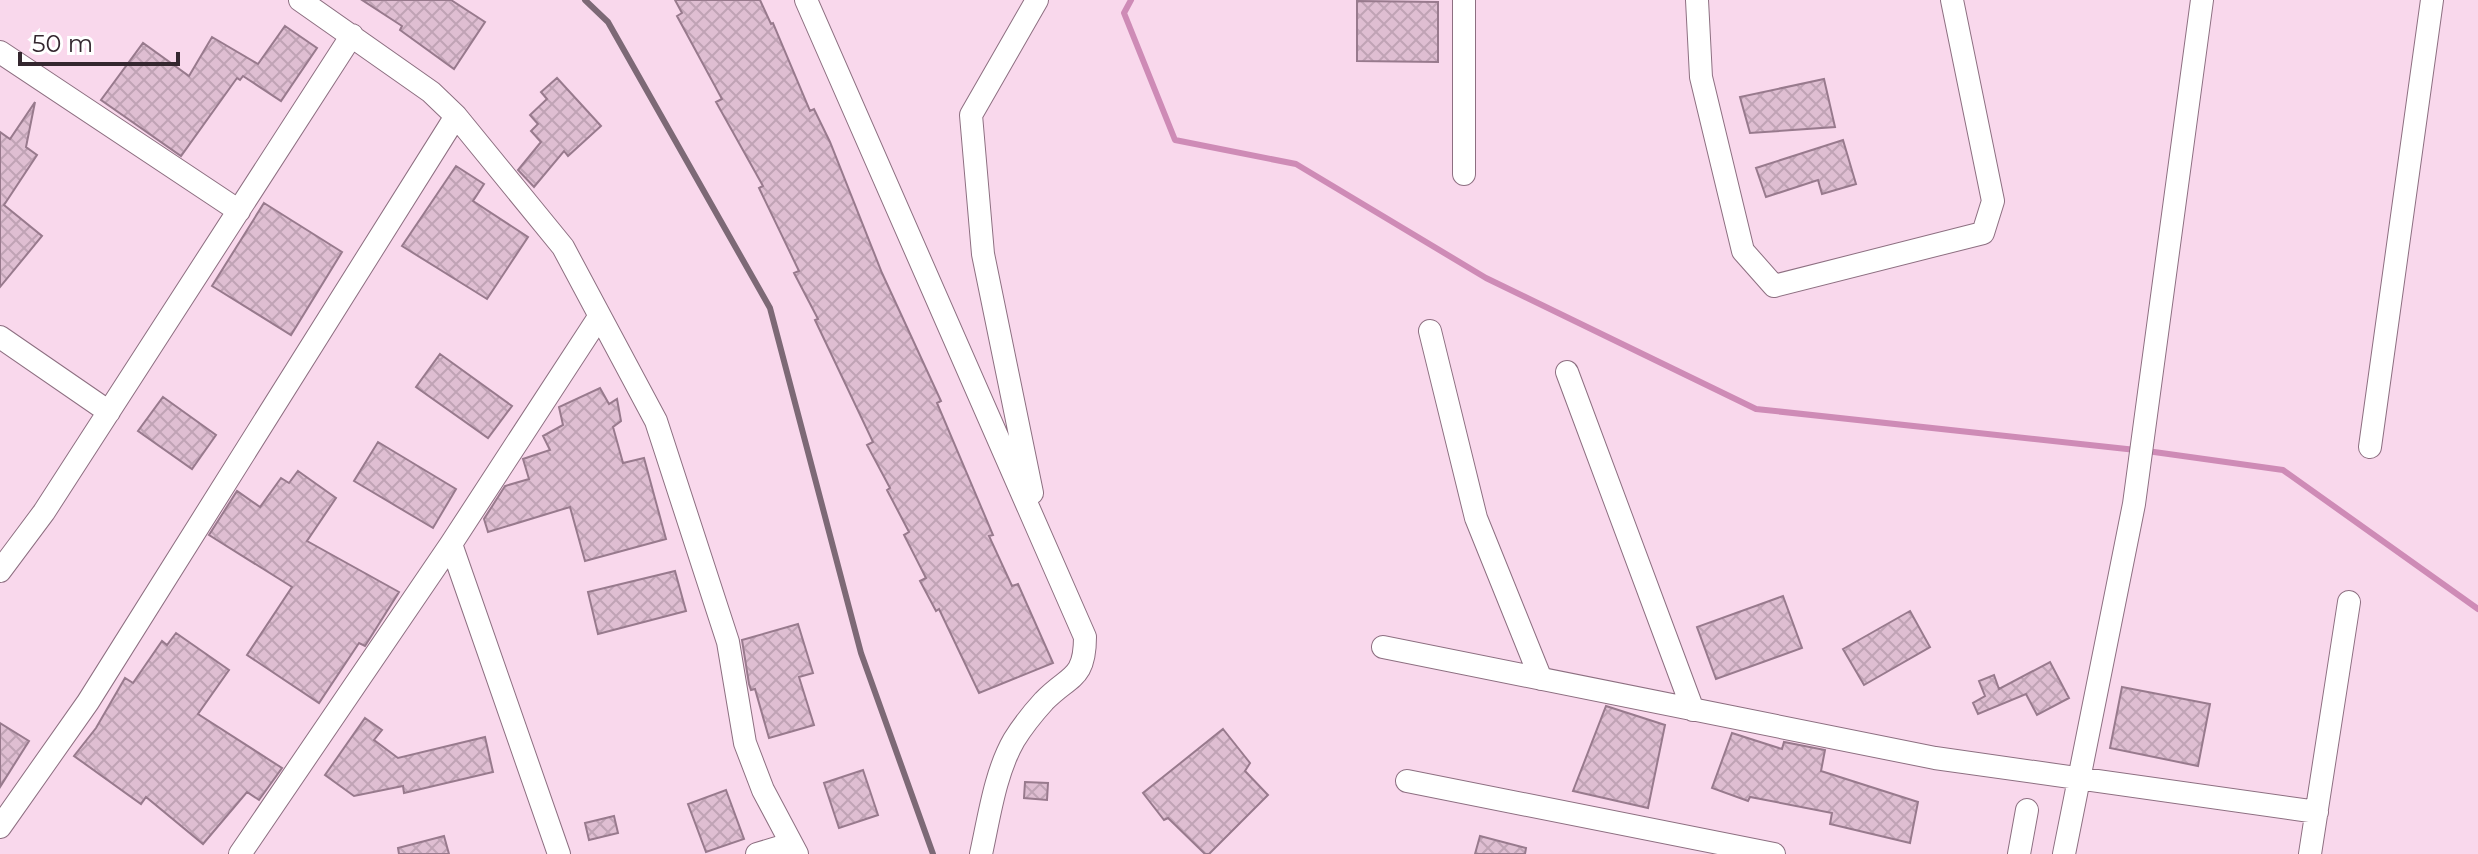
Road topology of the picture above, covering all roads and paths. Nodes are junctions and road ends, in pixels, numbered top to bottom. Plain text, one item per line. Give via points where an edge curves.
1 (300, 0) edge
2 (806, 0) edge
3 (1037, 0) edge
4 (1464, 0) edge
5 (1697, 0) edge
6 (1952, 0) edge
7 (2202, 0) edge
8 (2432, 0) edge
9 (352, 35) junction
10 (0, 52) edge
11 (456, 116) junction
12 (1464, 174) dead end
13 (239, 211) junction
14 (599, 317) junction
15 (1430, 331) dead end
16 (0, 337) edge
17 (1567, 372) dead end
18 (109, 412) junction
19 (2370, 447) dead end
20 (1041, 537) junction
21 (451, 544) junction
22 (0, 571) edge
23 (2349, 602) dead end
24 (1383, 647) dead end
25 (1541, 679) junction
26 (1693, 710) junction
27 (1407, 781) dead end
28 (2077, 781) junction
29 (2027, 810) dead end
30 (2317, 812) junction
31 (0, 827) edge
32 (794, 849) edge
33 (240, 854) edge
34 (559, 854) edge
35 (757, 854) edge
36 (981, 854) edge
37 (1774, 854) edge
38 (2019, 854) edge
39 (2064, 854) edge
40 (2310, 854) edge

1 - 9 street
2 - 20 street
3 - 20 street via 971,115 983,254
4 - 12 street
5 - 6 street via 1701,77 1743,251 1774,286 1983,233 1993,201
7 - 28 street via 2134,504
8 - 19 street
9 - 11 street
9 - 13 street
10 - 13 street
11 - 14 street via 563,247
11 - 31 street via 88,702
13 - 18 street
14 - 21 street
14 - 32 street via 656,421 728,642 745,743
15 - 25 street via 1476,518
16 - 18 street
17 - 26 street
18 - 22 street
20 - 36 street via 1085,637 1085,661 1072,680 1045,699 1013,742
21 - 33 street
21 - 34 street
23 - 30 street
24 - 25 street
25 - 26 street
26 - 28 street
27 - 37 street
28 - 30 street via 2141,785
28 - 39 street
29 - 38 street
30 - 40 street
32 - 35 street

